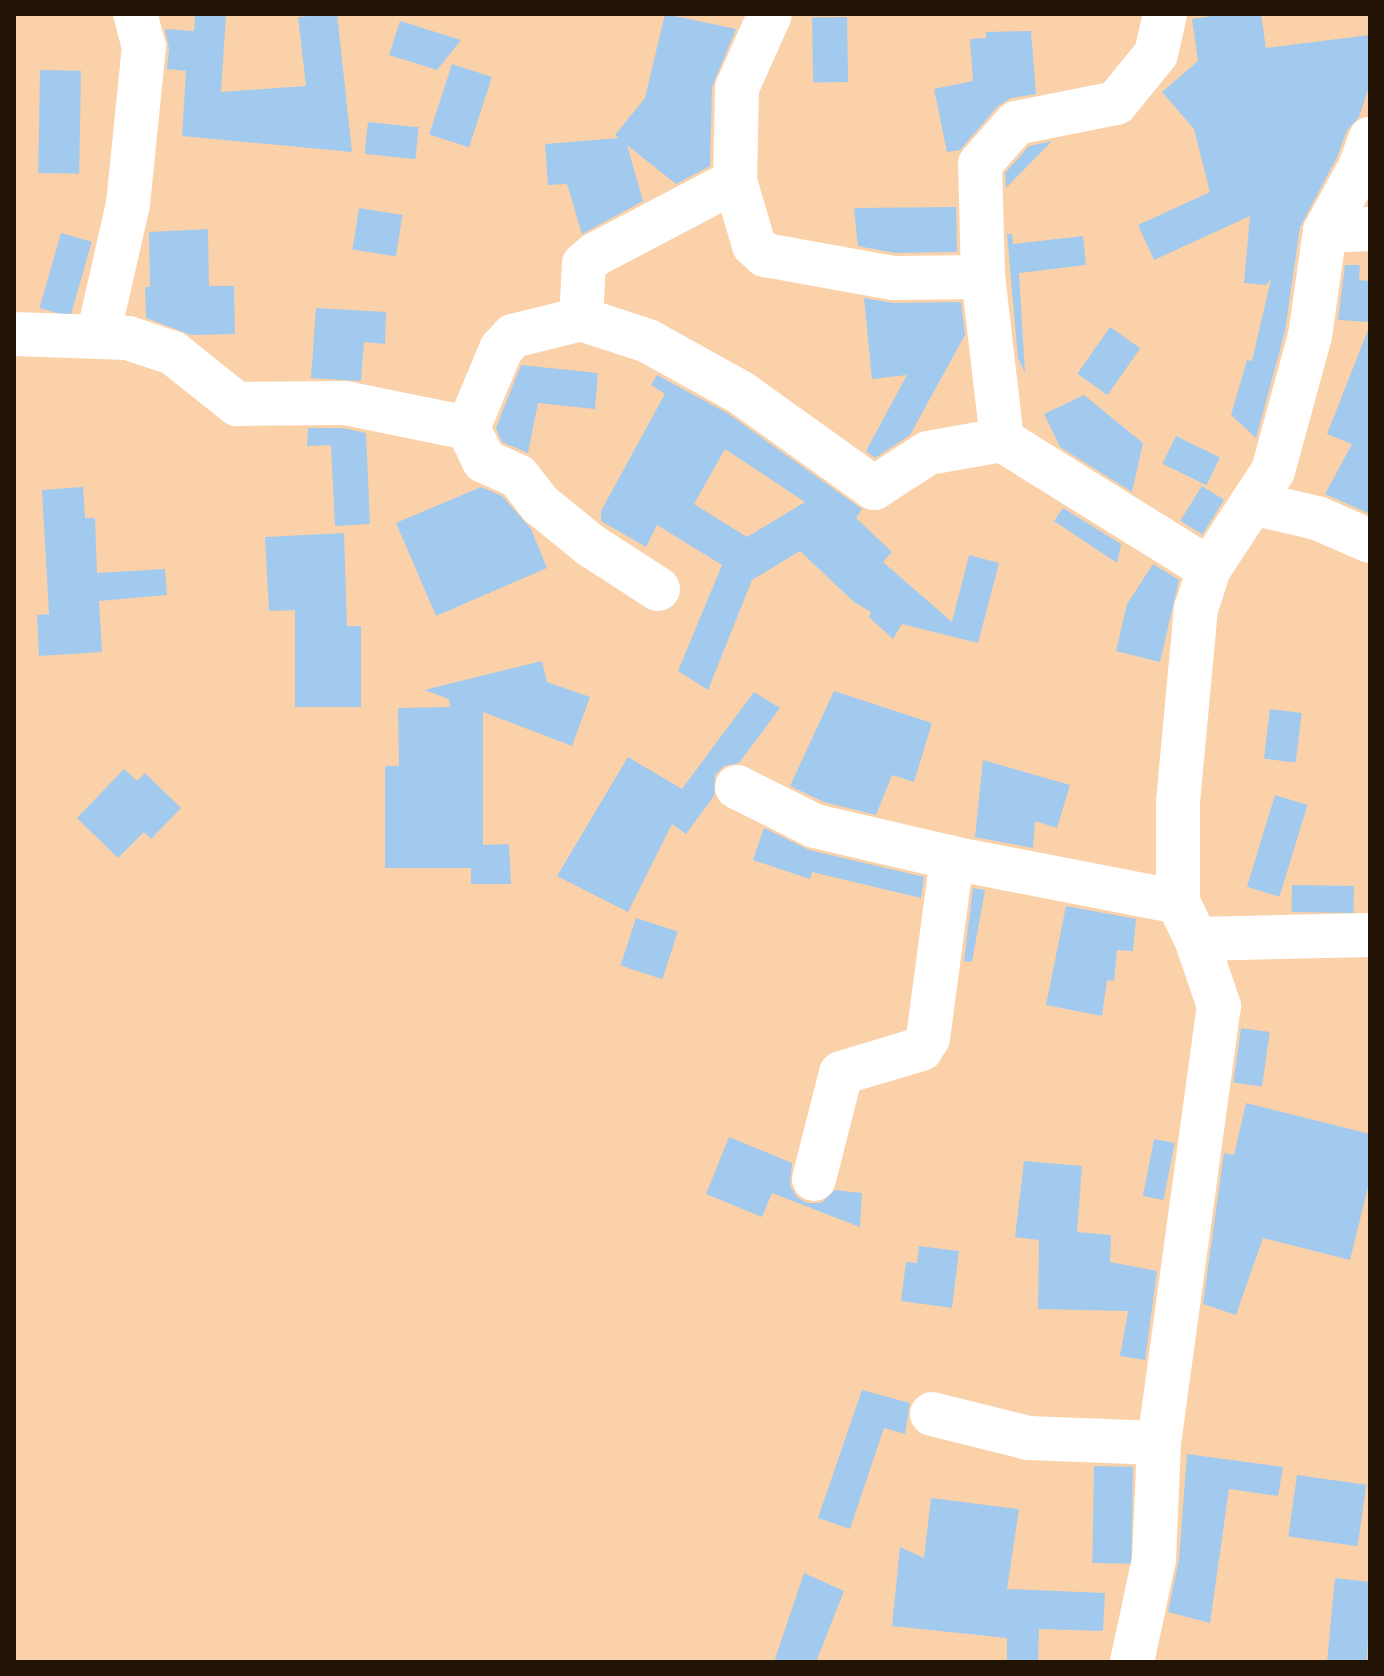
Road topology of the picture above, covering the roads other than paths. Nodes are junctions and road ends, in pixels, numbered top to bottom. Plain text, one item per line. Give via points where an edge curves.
1 (135, 14) edge
2 (770, 14) edge
3 (1165, 14) edge
4 (1370, 139) edge
5 (735, 181) junction
6 (1370, 229) edge
7 (1325, 231) junction
8 (983, 277) junction
9 (581, 319) junction
10 (14, 334) edge
11 (98, 336) junction
12 (468, 428) junction
13 (1002, 440) junction
14 (1252, 503) junction
15 (1370, 541) edge
16 (1209, 569) junction
17 (658, 589) dead end
18 (737, 787) dead end
19 (952, 858) junction
20 (1187, 921) junction
21 (1370, 935) edge
22 (814, 1179) dead end
23 (932, 1414) dead end
24 (1159, 1443) junction
25 (1132, 1662) edge

1 - 11 street via 144,47 128,204
2 - 5 street via 737,88
3 - 8 street via 1156,54 1116,103 1016,123 980,164
4 - 7 street
5 - 8 street via 754,245 765,255 893,278
5 - 9 street via 584,264
6 - 7 street
7 - 14 street via 1310,336 1293,405 1273,471
8 - 13 street
9 - 12 street via 513,336 501,349
9 - 13 street via 648,341 740,392 874,488 928,453
10 - 11 street
11 - 12 street via 128,338 173,353 237,404 345,403
12 - 17 street via 484,461 518,476 541,505 590,545
13 - 16 street
14 - 15 street via 1317,518
14 - 16 street
16 - 20 street via 1196,609 1178,802
18 - 19 street via 815,826
19 - 20 street
19 - 22 street via 928,1038 921,1049 841,1073
20 - 21 street
20 - 24 street via 1219,1006
23 - 24 street via 1028,1438
24 - 25 street via 1154,1559

